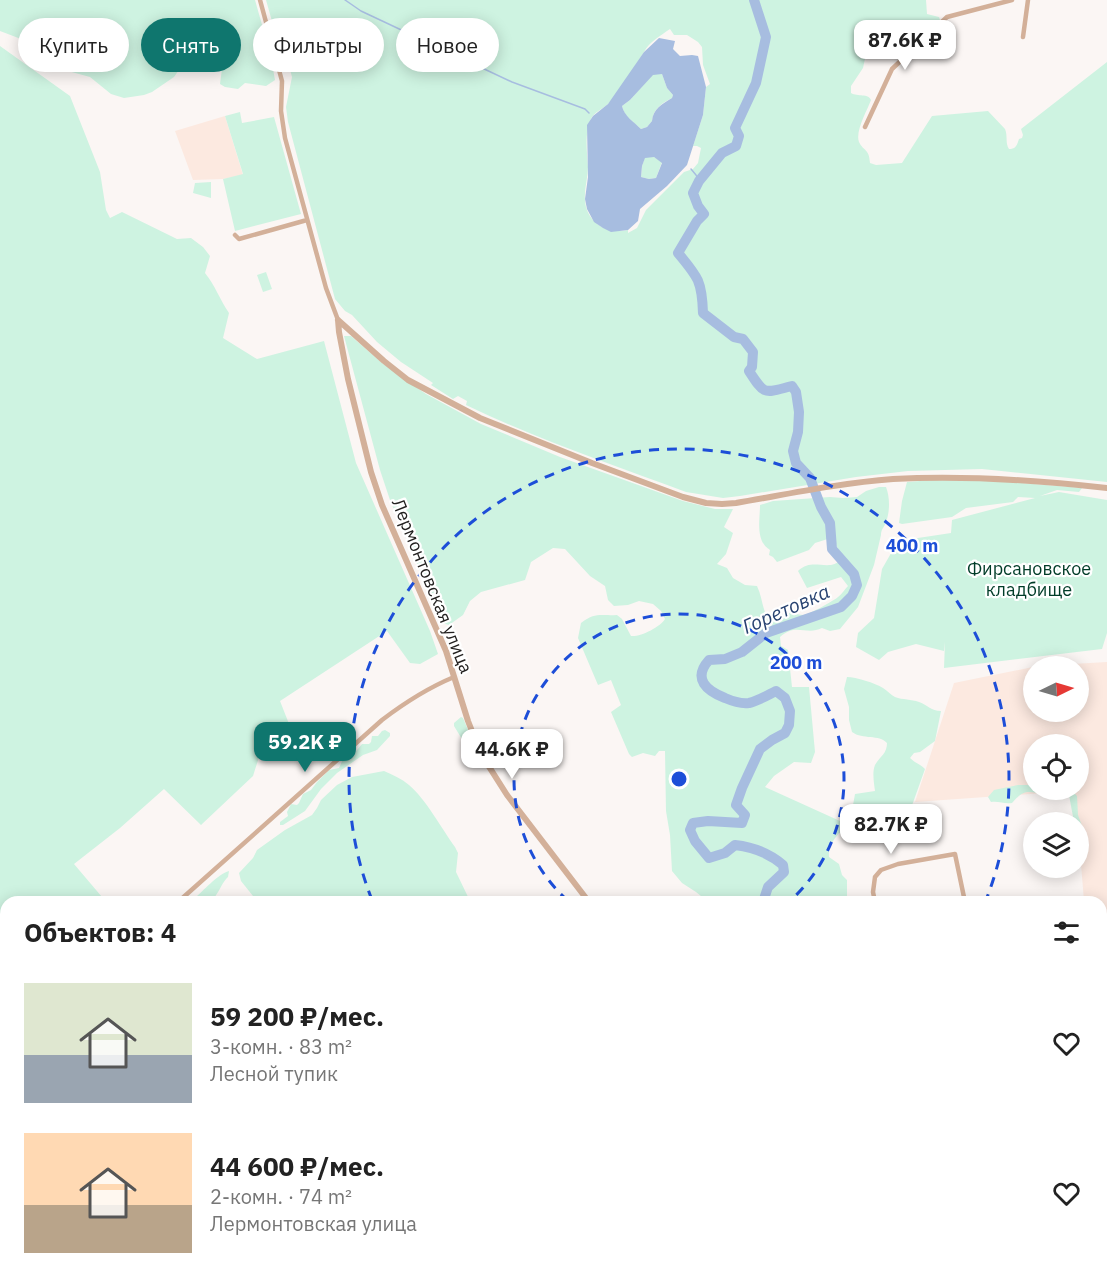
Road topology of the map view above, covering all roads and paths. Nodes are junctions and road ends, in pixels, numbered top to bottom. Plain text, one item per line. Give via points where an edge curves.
1 (260, 0) edge
2 (1012, 0) edge
3 (1029, 0) edge
4 (1023, 37) dead end
5 (865, 127) dead end
6 (307, 220) junction
7 (234, 235) dead end
8 (338, 320) junction
9 (1107, 488) edge
10 (454, 677) junction
11 (185, 896) edge
12 (584, 896) edge
13 (874, 896) edge
14 (964, 896) edge

1 - 6 street via 282,81 285,138
2 - 5 street via 947,17 892,69
3 - 4 street
6 - 7 street via 239,239
6 - 8 street
8 - 9 street via 408,380 480,418 592,464 706,503 736,503 892,480 953,477
8 - 10 street, Лермонтовская улица via 371,472
10 - 11 street via 382,720
10 - 12 street, Лермонтовская улица via 481,754 492,773
13 - 14 street via 874,877 880,870 955,854

